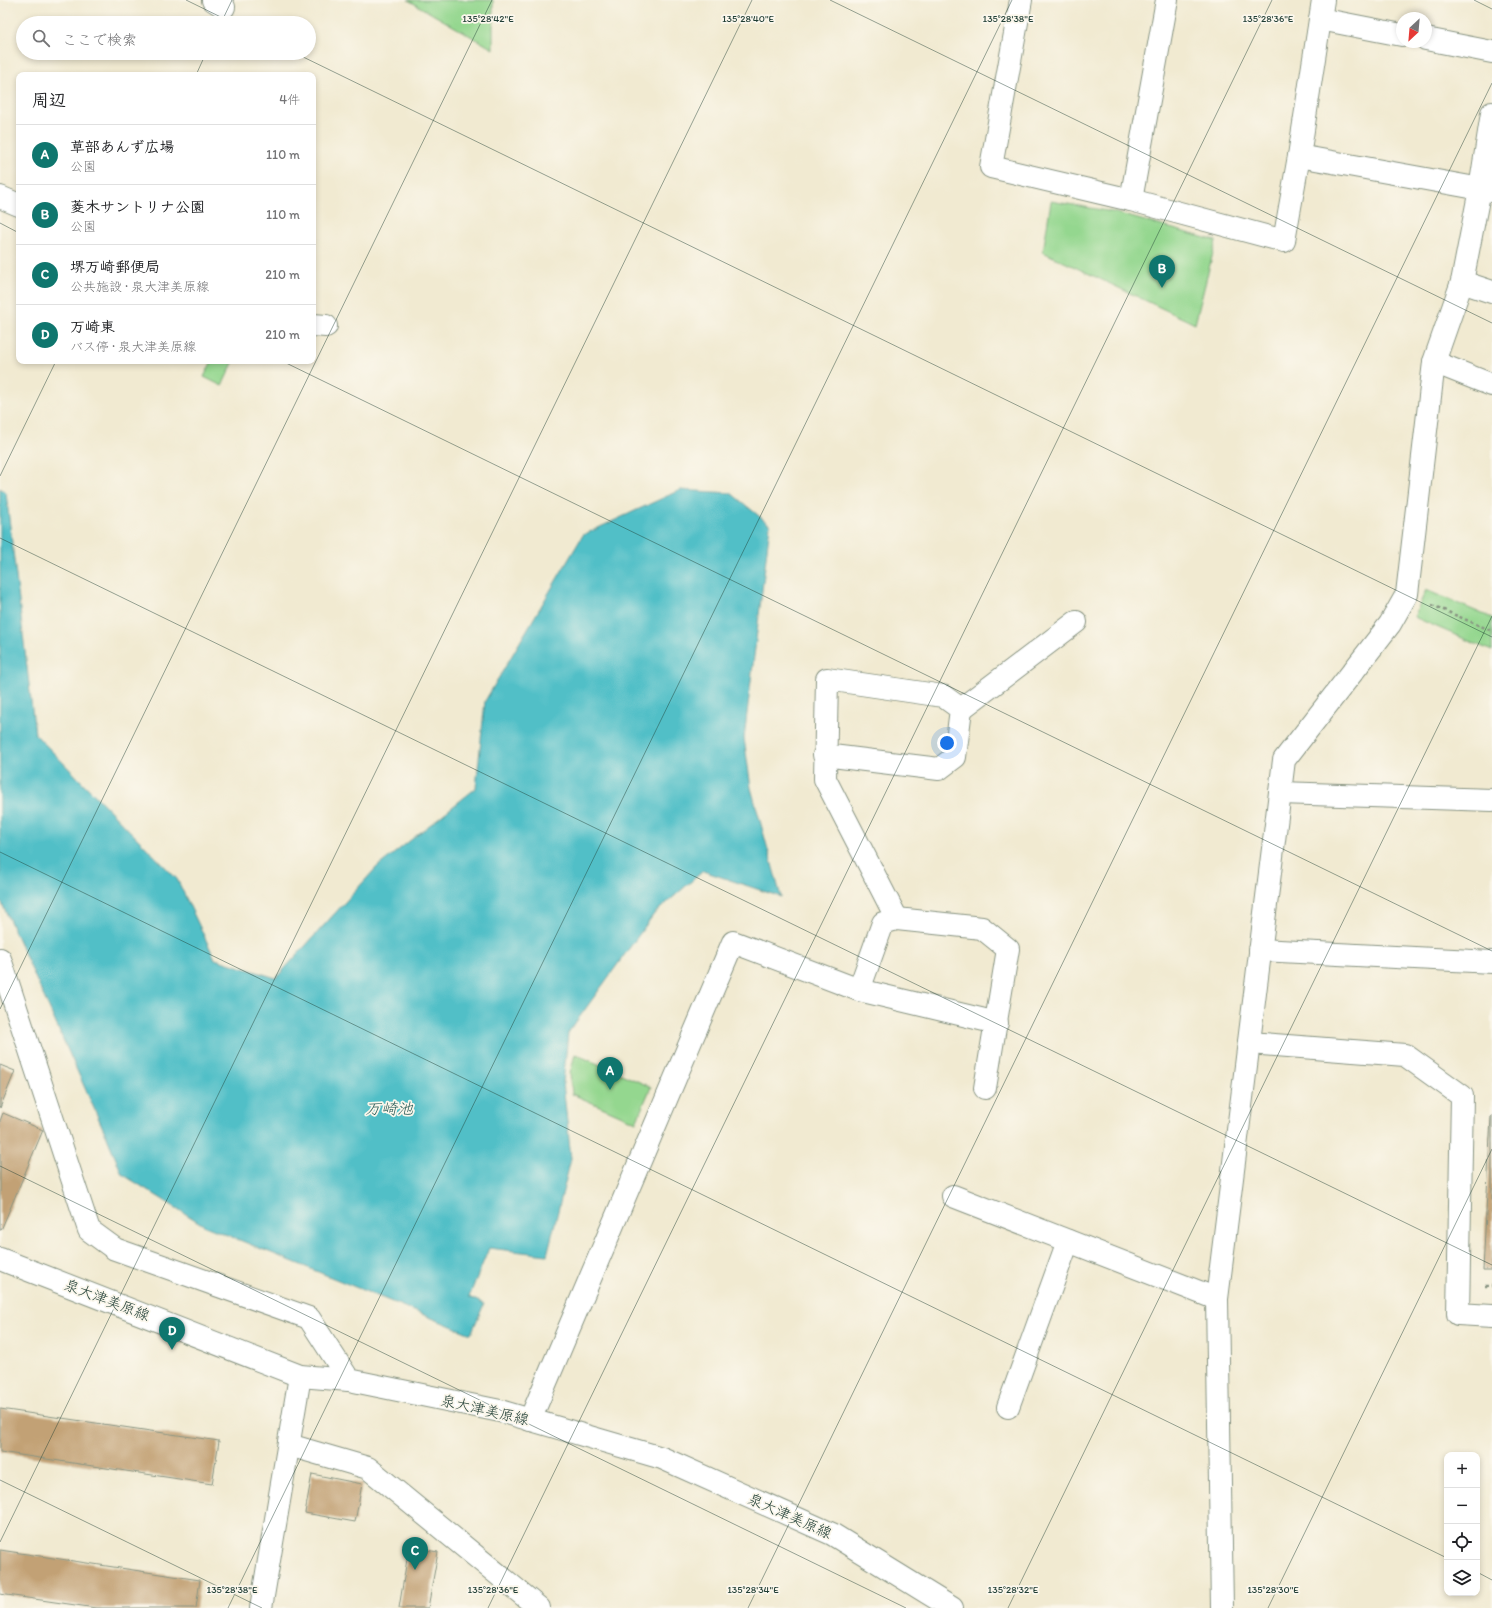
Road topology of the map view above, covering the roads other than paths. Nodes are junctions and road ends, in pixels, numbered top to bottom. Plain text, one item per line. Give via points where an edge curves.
1 (1021, 0) edge
2 (1167, 0) edge
3 (1322, 9) edge
4 (1396, 33) edge
5 (1432, 40) edge
6 (1492, 52) edge
7 (1492, 113) edge
8 (1299, 156) junction
9 (1486, 190) edge
10 (0, 197) edge
11 (1131, 200) junction
12 (16, 204) edge
13 (1462, 282) junction
14 (1492, 292) edge
15 (1434, 362) junction
16 (1492, 386) edge
17 (1076, 622) dead end
18 (961, 709) junction
19 (824, 755) junction
20 (1280, 793) junction
21 (1492, 800) edge
22 (896, 919) junction
23 (1260, 950) junction
24 (0, 959) edge
25 (1492, 962) edge
26 (859, 990) junction
27 (997, 1023) junction
28 (1249, 1044) junction
29 (985, 1088) dead end
30 (953, 1196) dead end
31 (1068, 1241) junction
32 (0, 1259) edge
33 (1217, 1299) junction
34 (1492, 1316) edge
35 (300, 1376) junction
36 (349, 1380) junction
37 (1008, 1407) dead end
38 (530, 1420) junction
39 (289, 1445) junction
40 (261, 1608) edge
41 (539, 1608) edge
42 (952, 1608) edge
43 (1222, 1608) edge

1 - 11 street via 991,167
2 - 11 street
3 - 4 street
3 - 8 street
5 - 6 street
7 - 9 street
8 - 9 street
8 - 11 street via 1284,241
9 - 13 street
10 - 12 street
13 - 14 street
13 - 15 street
15 - 16 street
15 - 20 street via 1407,594 1390,624 1284,760
17 - 18 street
18 - 19 street via 955,757 939,769
18 - 19 street via 943,696 827,679
19 - 22 street via 825,780
20 - 21 street
20 - 23 street
22 - 26 street via 883,923
22 - 27 street via 982,928 1008,949
23 - 25 street
23 - 28 street
24 - 36 street via 89,1230 115,1249 308,1318
26 - 27 street
26 - 38 street via 733,942
27 - 29 street
28 - 33 street
28 - 34 street via 1405,1055 1462,1096 1458,1314
30 - 31 street
31 - 33 street
31 - 37 street
32 - 35 street, 泉大津美原線
33 - 43 street
35 - 36 street, 泉大津美原線
35 - 39 street
36 - 38 street, 泉大津美原線 via 500,1411
38 - 42 street, 泉大津美原線 via 662,1458 825,1530
39 - 40 street
39 - 41 street via 368,1468

